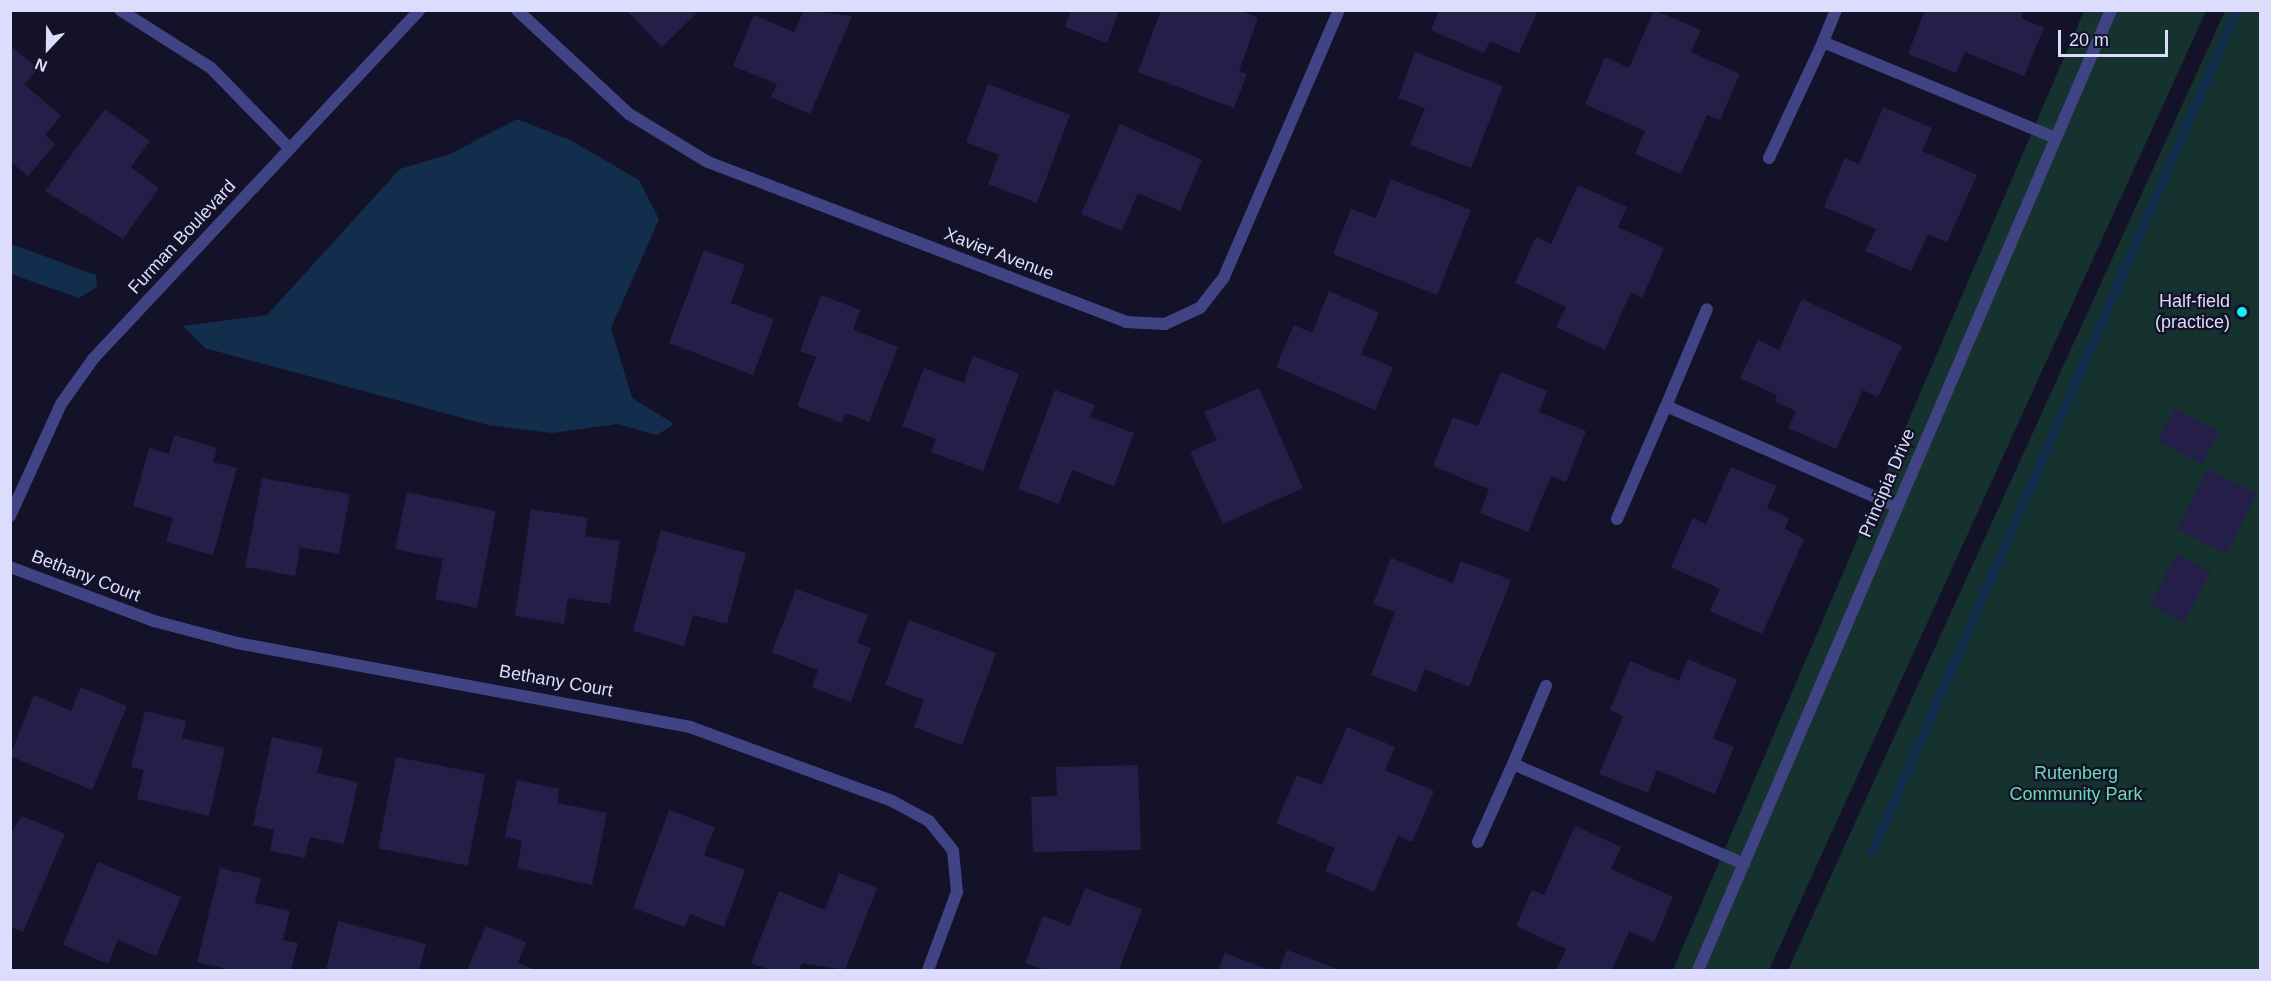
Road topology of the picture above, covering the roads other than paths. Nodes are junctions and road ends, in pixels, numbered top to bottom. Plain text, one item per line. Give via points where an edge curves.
1 (120, 10) edge
2 (420, 10) edge
3 (517, 10) edge
4 (1339, 10) edge
5 (1836, 10) edge
6 (2111, 10) edge
7 (1823, 42) junction
8 (2056, 138) junction
9 (289, 148) junction
10 (1769, 158) dead end
11 (1707, 309) dead end
12 (1666, 406) junction
13 (1896, 506) junction
14 (10, 516) edge
15 (1617, 519) dead end
16 (10, 567) edge
17 (1546, 686) dead end
18 (1513, 764) junction
19 (1478, 842) dead end
20 (1744, 864) junction
21 (928, 970) edge
22 (1698, 970) edge

1 - 9 street via 211,68
2 - 9 street, Furman Boulevard
3 - 4 street, Xavier Avenue via 629,114 708,162 1126,322 1165,324 1200,308 1224,277
5 - 7 street
6 - 8 street, Principia Drive
7 - 8 street
7 - 10 street
8 - 13 street, Principia Drive
9 - 14 street, Furman Boulevard via 93,359 61,404
11 - 12 street
12 - 13 street
12 - 15 street
13 - 20 street, Principia Drive
16 - 21 street, Bethany Court via 154,621 237,643 690,727 892,801 929,820 953,851 957,892
17 - 18 street
18 - 19 street
18 - 20 street
20 - 22 street, Principia Drive

